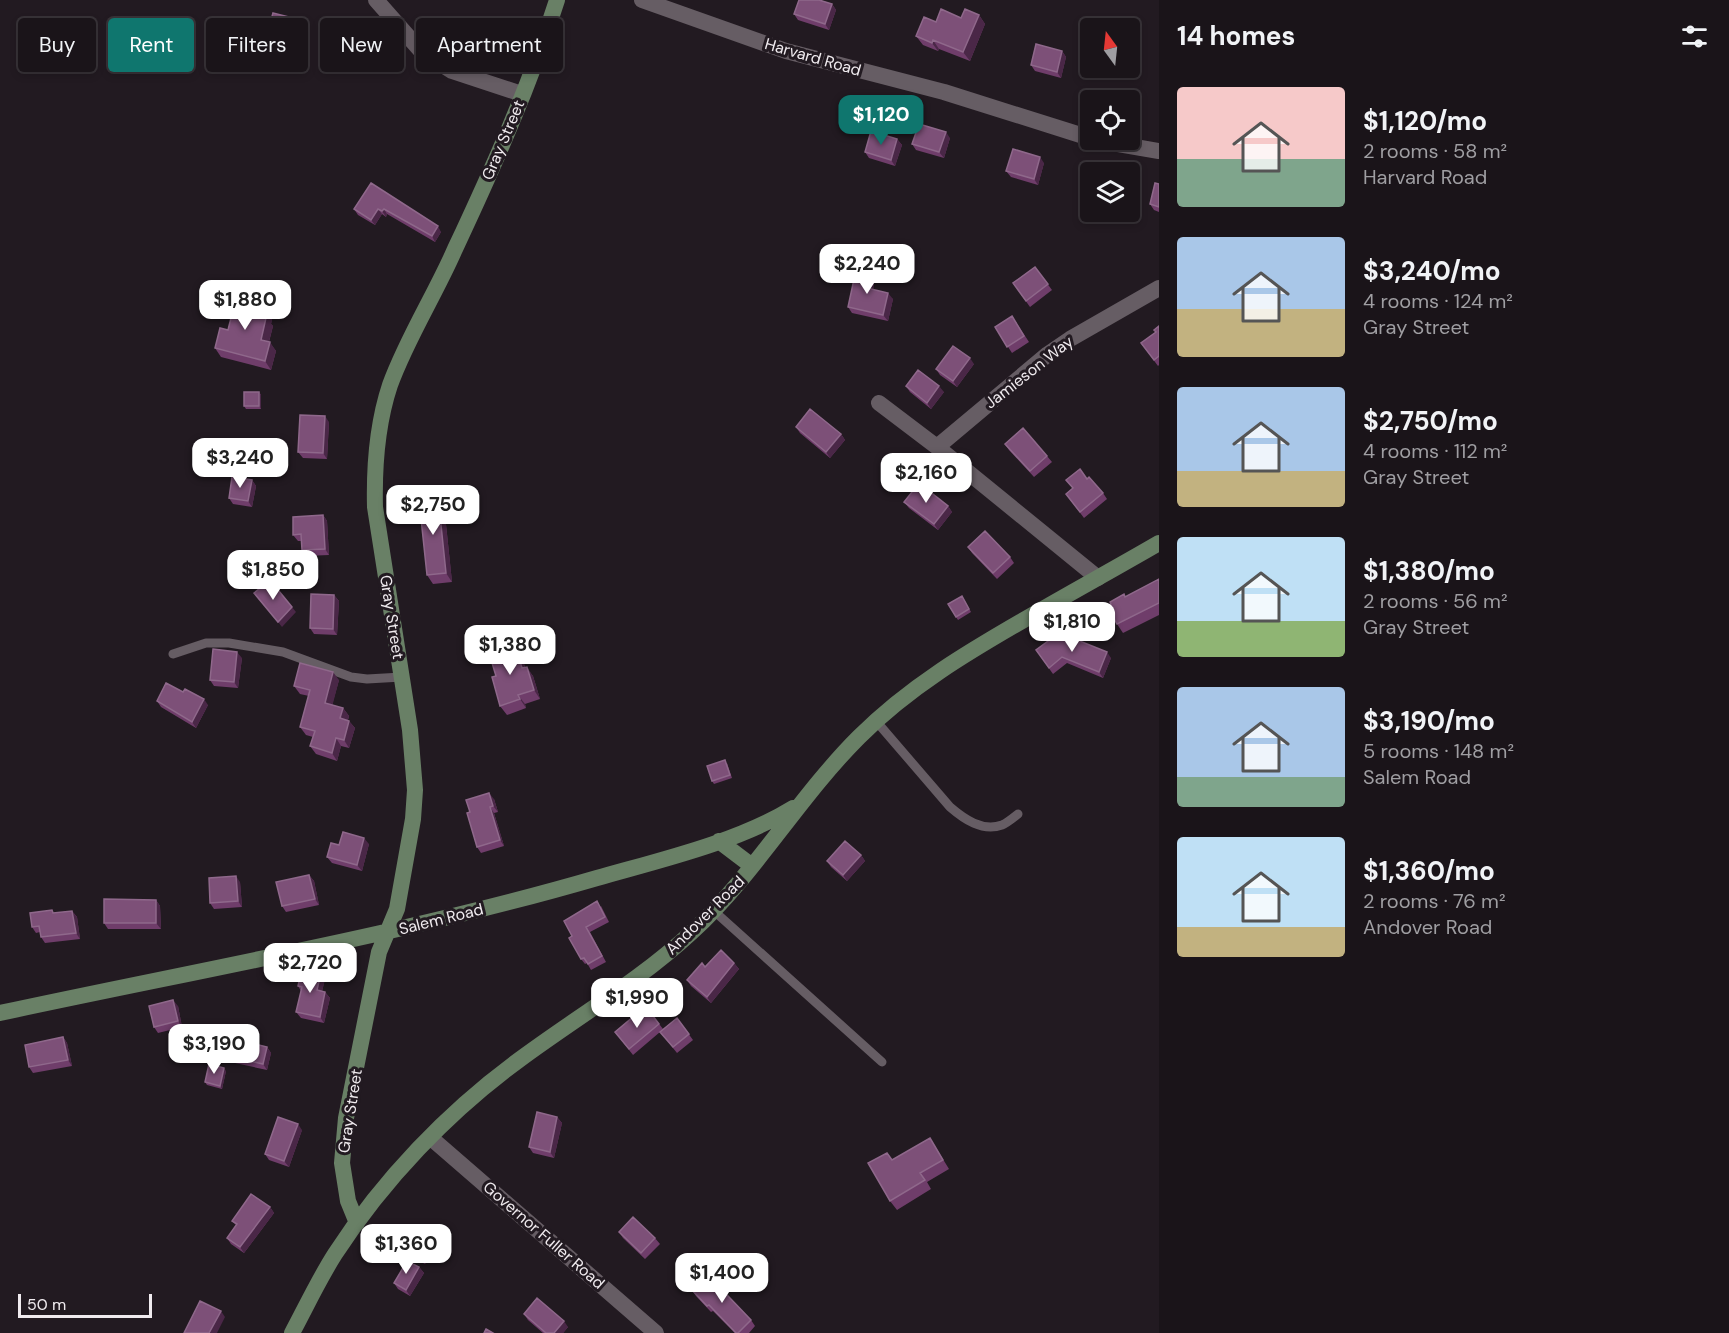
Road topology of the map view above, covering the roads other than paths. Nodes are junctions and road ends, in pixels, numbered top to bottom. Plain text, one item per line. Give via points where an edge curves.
1 (376, 0) edge
2 (557, 0) edge
3 (642, 0) edge
4 (522, 94) junction
5 (1080, 135) edge
6 (1140, 148) edge
7 (1159, 151) edge
8 (1159, 288) edge
9 (879, 403) dead end
10 (937, 447) junction
11 (1159, 543) edge
12 (1098, 578) junction
13 (173, 654) dead end
14 (402, 677) junction
15 (876, 721) junction
16 (800, 803) junction
17 (1018, 814) dead end
18 (719, 841) junction
19 (752, 866) junction
20 (714, 911) junction
21 (387, 932) junction
22 (0, 1012) edge
23 (882, 1062) dead end
24 (431, 1138) junction
25 (357, 1223) junction
26 (292, 1333) edge
27 (656, 1333) edge

1 - 4 street via 421,51 452,71
2 - 4 main road, Gray Street
3 - 5 street, Harvard Road via 786,51 944,92
4 - 14 main road, Gray Street via 443,276 399,362 382,415 374,475 375,507
6 - 7 street
8 - 10 street, Jamieson Way via 1048,354
9 - 10 street
10 - 12 street
11 - 12 main road, Andover Road
12 - 15 main road, Andover Road via 960,656
13 - 14 lane via 206,643 229,643 283,652 351,676
14 - 21 main road, Gray Street via 414,760 413,819 397,909
15 - 16 main road, Andover Road
15 - 17 lane via 963,819 974,824 1002,825
16 - 18 main road, Salem Road
16 - 19 main road, Andover Road
18 - 19 main road
18 - 21 main road, Salem Road via 566,888
19 - 20 main road, Andover Road
20 - 23 lane
20 - 24 main road, Andover Road via 628,983 492,1080
21 - 22 main road, Salem Road
21 - 25 main road, Gray Street via 379,952 346,1118 342,1163 348,1201
24 - 25 main road, Andover Road via 399,1170
24 - 27 street, Governor Fuller Road
25 - 26 main road, Andover Road

